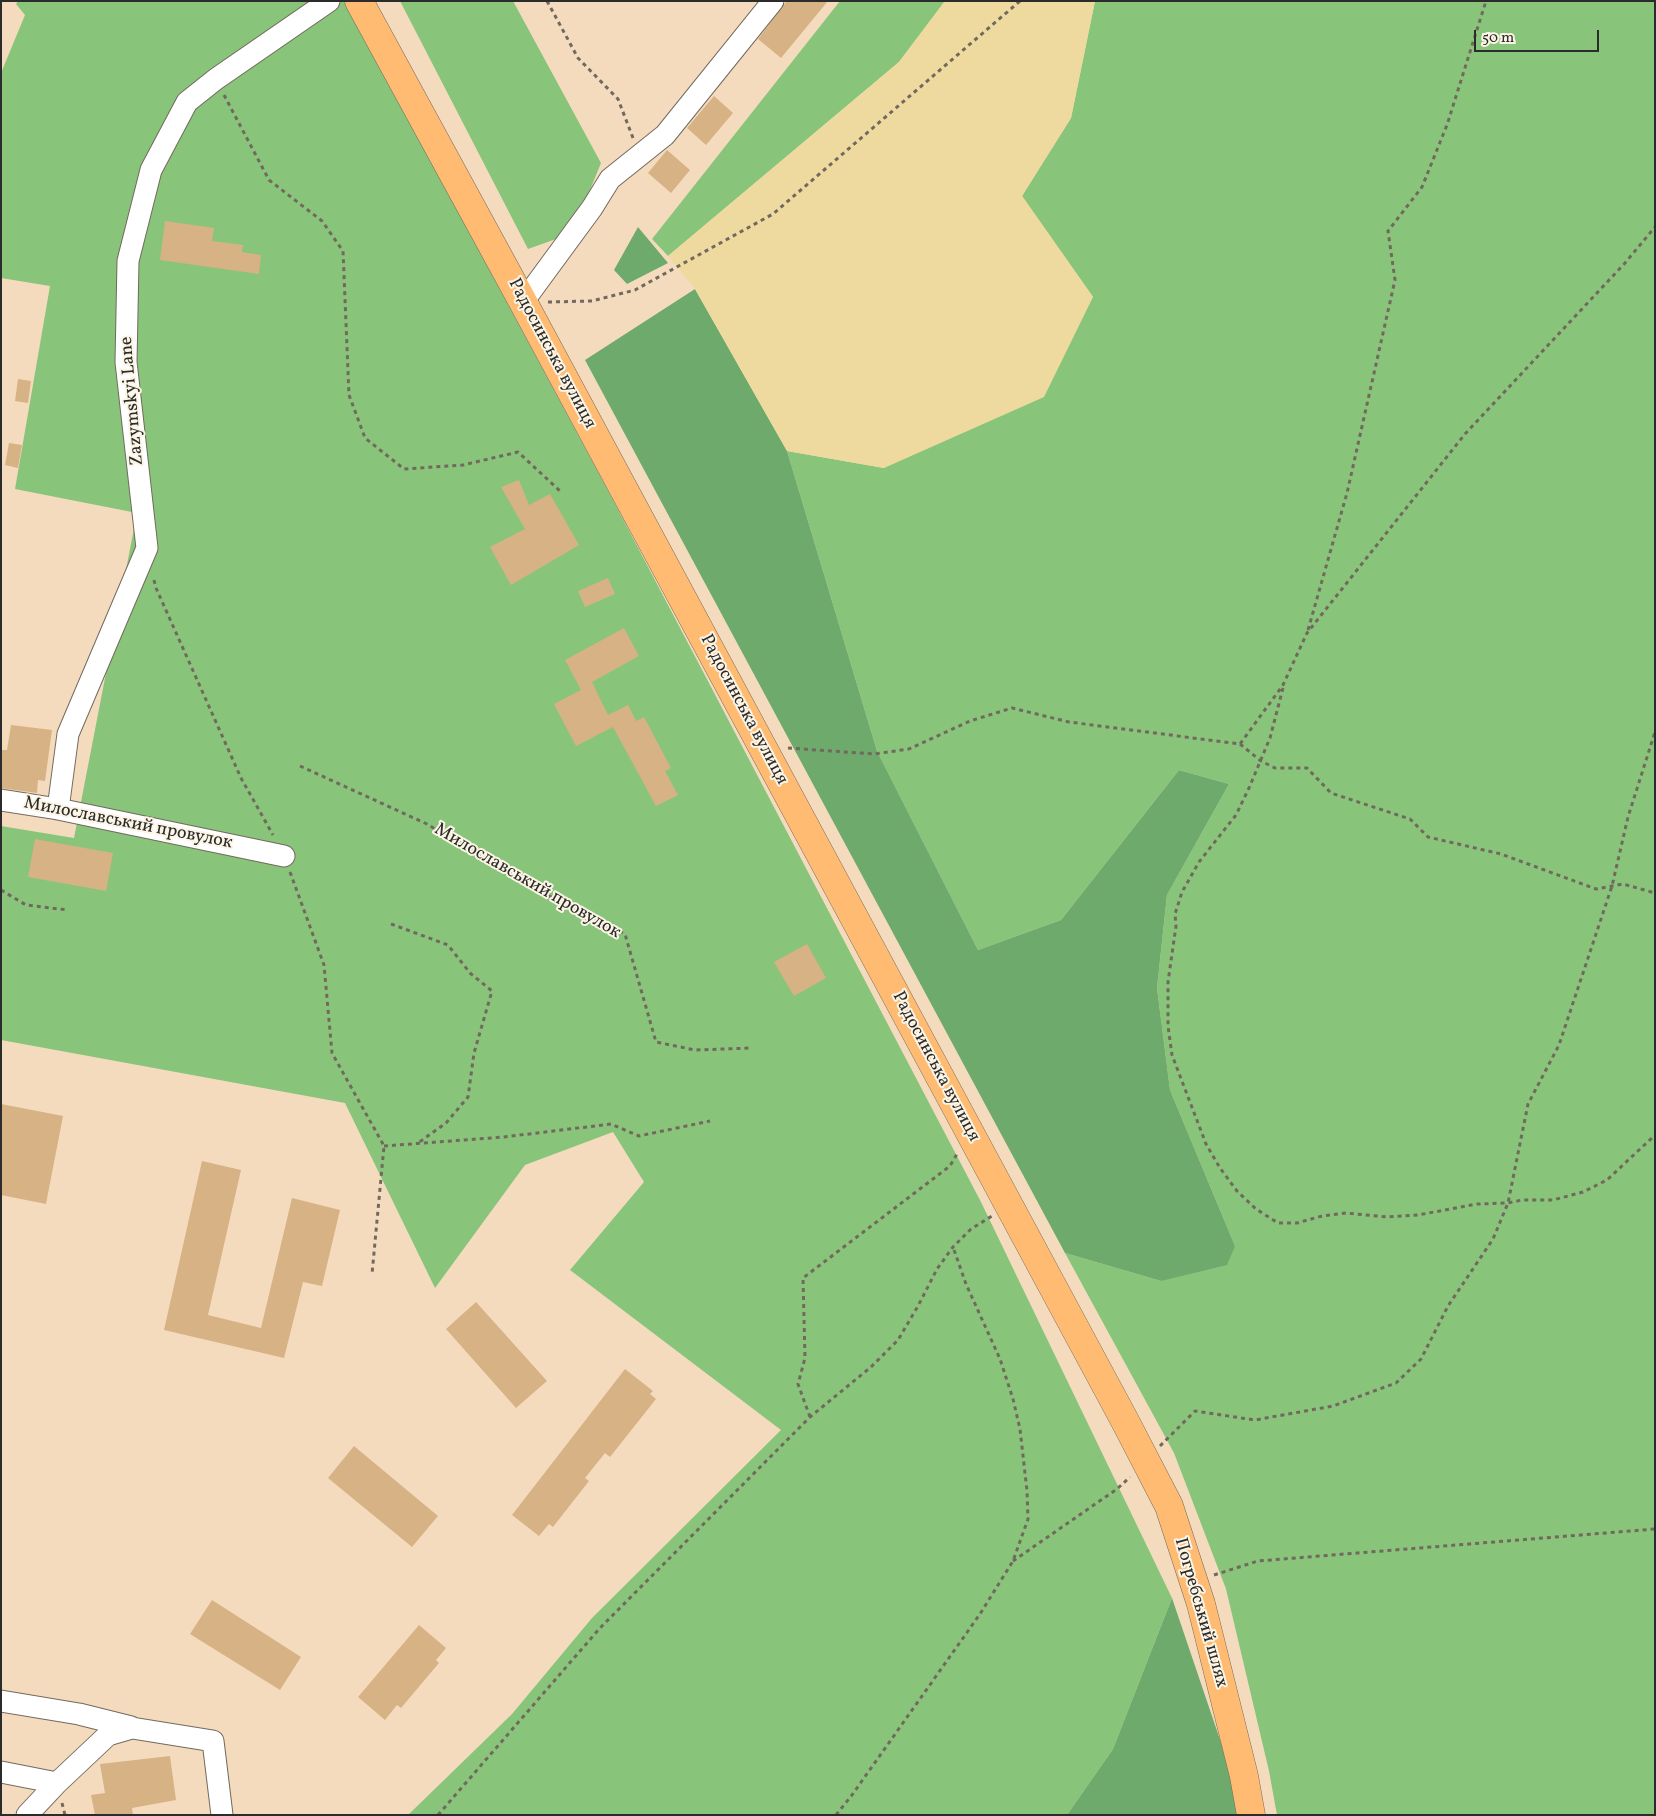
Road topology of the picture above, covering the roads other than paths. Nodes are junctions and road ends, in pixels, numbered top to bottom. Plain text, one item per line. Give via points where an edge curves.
1 (329, 1) edge
2 (359, 1) edge
3 (773, 1) edge
4 (523, 302) junction
5 (1, 800) edge
6 (58, 809) junction
7 (284, 856) road end
8 (1125, 1421) joint
9 (1, 1700) edge
10 (79, 1714) junction
11 (132, 1728) junction
12 (95, 1747) junction
13 (1, 1772) edge
14 (57, 1783) junction
15 (27, 1815) edge
16 (222, 1815) edge
17 (1251, 1815) edge

1 - 6 street, Zazymskyi Lane via 187,102 151,170 128,262 126,362 147,548 68,734
2 - 4 main road, Радосинська вулиця
3 - 4 street via 666,135 610,179
4 - 8 main road, Радосинська вулиця
5 - 6 street, Милославський провулок
6 - 7 street, Милославський провулок
8 - 17 main road, Погребський шлях via 1169,1506 1195,1582
9 - 10 street
10 - 11 street
10 - 12 street via 90,1725
11 - 12 street via 108,1735
11 - 16 street via 213,1741
12 - 14 street
13 - 14 street
14 - 15 street

